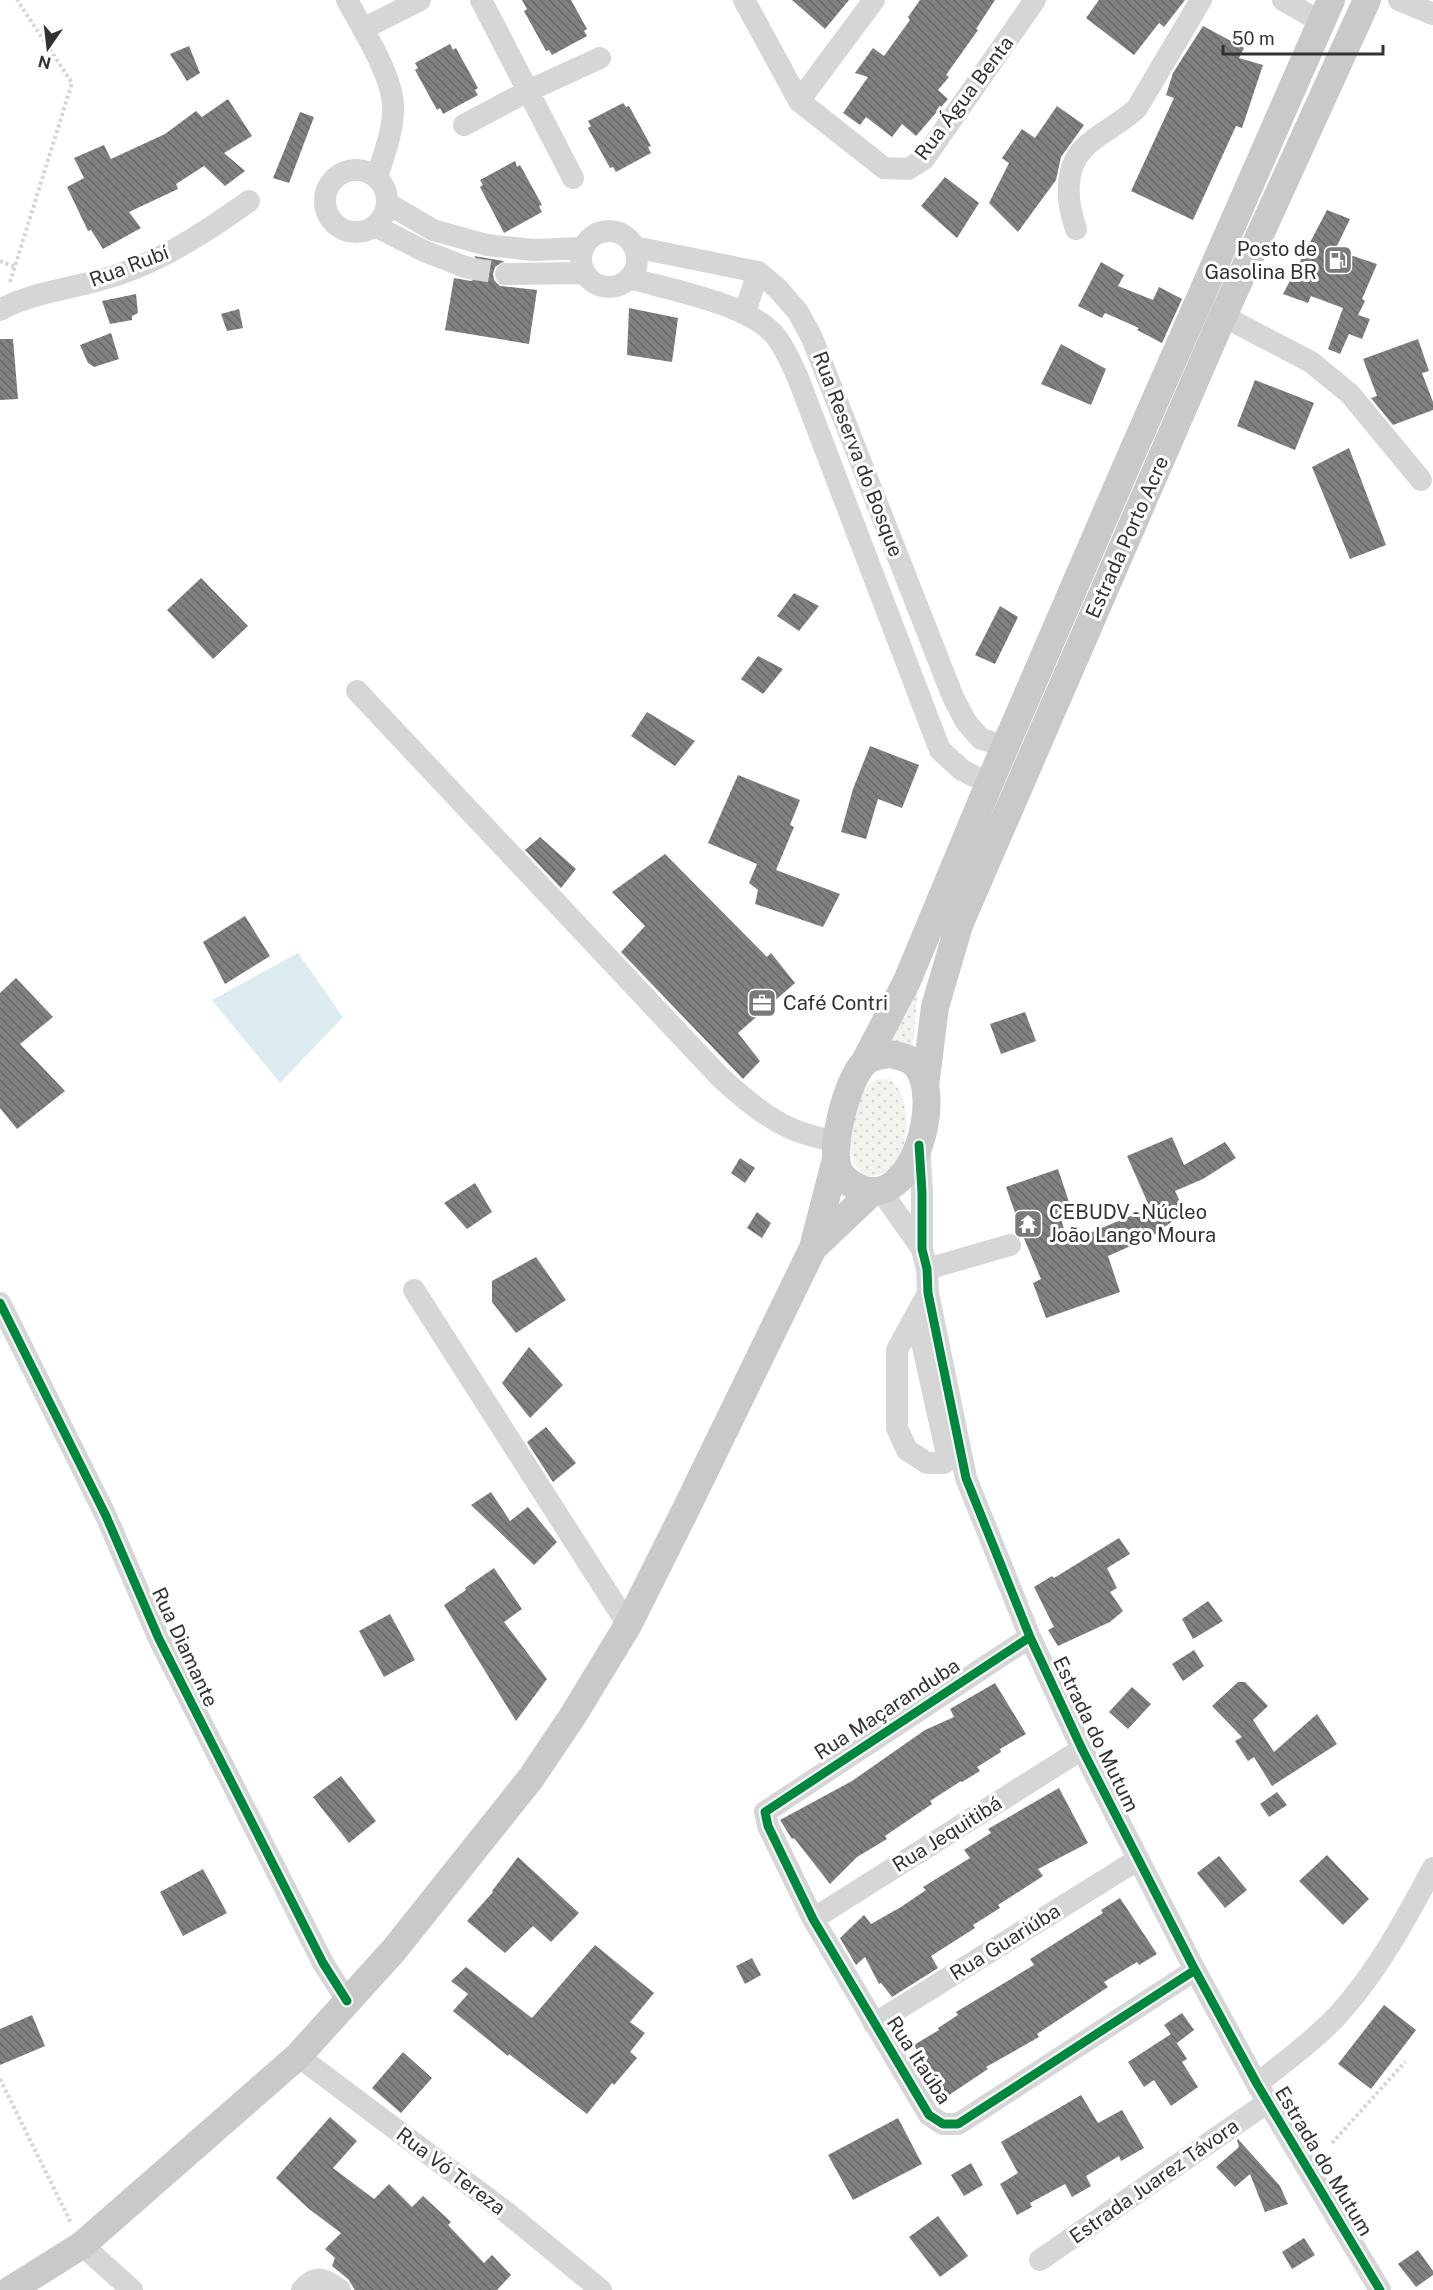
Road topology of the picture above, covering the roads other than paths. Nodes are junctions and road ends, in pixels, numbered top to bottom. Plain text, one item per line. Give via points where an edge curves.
1 (347, 0) edge
2 (420, 0) edge
3 (481, 0) edge
4 (744, 0) edge
5 (874, 0) edge
6 (1035, 0) edge
7 (1201, 0) edge
8 (1282, 0) edge
9 (1367, 0) edge
10 (1399, 0) edge
11 (1326, 11) edge
12 (1433, 14) edge
13 (363, 29) junction
14 (600, 58) dead end
15 (528, 91) junction
16 (799, 101) junction
17 (465, 125) dead end
18 (368, 174) junction
19 (573, 178) dead end
20 (249, 201) dead end
21 (387, 203) junction
22 (375, 226) junction
23 (1076, 229) dead end
24 (634, 247) junction
25 (582, 248) junction
26 (704, 260) junction
27 (468, 268) tunnel mouth
28 (758, 272) junction
29 (585, 273) junction
30 (506, 274) tunnel mouth
31 (629, 278) junction
32 (697, 297) junction
33 (1, 310) edge
34 (745, 312) junction
35 (1223, 316) junction
36 (1421, 480) dead end
37 (357, 691) dead end
38 (1006, 746) junction
39 (989, 784) junction
40 (864, 1063) junction
41 (925, 1086) junction
42 (919, 1145) junction
43 (836, 1151) junction
44 (877, 1192) junction
45 (1010, 1245) dead end
46 (813, 1248) junction
47 (924, 1259) junction
48 (414, 1290) dead end
49 (928, 1293) junction
50 (0, 1303) edge
51 (916, 1315) junction
52 (628, 1625) junction
53 (1030, 1637) junction
54 (1082, 1749) junction
55 (765, 1812) joint
56 (1137, 1860) junction
57 (1433, 1868) edge
58 (813, 1919) junction
59 (1195, 1970) junction
60 (347, 2001) junction
61 (874, 2024) junction
62 (298, 2056) junction
63 (1263, 2093) junction
64 (82, 2245) junction
65 (1040, 2260) dead end
66 (10, 2290) edge
67 (132, 2290) edge
68 (302, 2290) edge
69 (340, 2290) edge
70 (602, 2290) edge
71 (1380, 2290) edge

1 - 13 street
2 - 13 street
3 - 15 street
4 - 16 street, Rua Água Benta
5 - 16 street
6 - 16 street, Rua Água Benta via 924,159 908,169 884,168
7 - 23 street via 1137,108 1084,147 1077,157 1068,192
8 - 11 street
9 - 35 main road, Estrada Porto Acre
10 - 12 street
11 - 38 main road, Estrada Porto Acre
13 - 18 street via 391,87 393,107 385,151
14 - 15 street
15 - 17 street
15 - 19 street
18 - 21 street via 385,189
18 - 22 street via 345,172 332,180 325,194 326,209 333,222 346,230 361,232
20 - 33 street, Rua Rubí via 206,231 120,274
21 - 22 street via 384,216
21 - 25 street via 433,230 487,245 534,250
22 - 27 street
24 - 25 street, Rua Reserva do Bosque via 626,236 601,231
24 - 26 street, Rua Reserva do Bosque
24 - 31 street via 637,257
25 - 29 street via 580,261
26 - 28 street, Rua Reserva do Bosque
26 - 32 street
28 - 34 street
28 - 38 street, Rua Reserva do Bosque via 798,312 812,338 966,722 981,739
29 - 30 street, Rua Reserva do Bosque
29 - 31 street, Rua Reserva do Bosque via 606,286 619,285
31 - 32 street, Rua Reserva do Bosque
32 - 34 street, Rua Reserva do Bosque
34 - 39 street, Rua Reserva do Bosque via 773,334 798,378 940,750 962,770
35 - 36 street via 1311,362 1350,394
35 - 41 main road, Estrada Porto Acre via 959,925 935,1007
37 - 43 street via 720,1077 773,1119
38 - 39 main road, Estrada Porto Acre
39 - 40 main road, Estrada Porto Acre via 907,981
40 - 41 main road via 875,1056 903,1057 915,1064
40 - 43 main road via 842,1115
41 - 42 main road via 925,1121
42 - 44 main road via 903,1177 890,1188
42 - 47 street, Estrada do Mutum
43 - 44 main road via 838,1169 850,1184
43 - 46 main road
44 - 46 main road
44 - 47 street
45 - 47 street
46 - 52 main road
47 - 49 street, Estrada do Mutum
48 - 52 street
49 - 51 street
49 - 53 street, Estrada do Mutum via 966,1478
50 - 60 street, Rua Diamante via 106,1515 159,1639 323,1963
51 - 51 street via 897,1350 897,1428 907,1450 927,1463 944,1463 947,1455
52 - 60 main road via 531,1778 394,1950
53 - 54 street, Estrada do Mutum
53 - 55 street, Rua Maçaranduba
54 - 56 street, Estrada do Mutum
54 - 58 street, Rua Jequitibá
55 - 58 street, Rua Itaúba
56 - 59 street, Estrada do Mutum
56 - 61 street, Rua Guariúba
57 - 63 street, Estrada Juarez Távora via 1385,1955 1338,2015
58 - 61 street, Rua Itaúba
59 - 61 street, Rua Itaúba via 958,2124 943,2124 929,2115
59 - 63 street, Estrada do Mutum
60 - 62 main road
62 - 64 main road
62 - 70 street, Rua Vó Tereza via 506,2212
63 - 65 street, Estrada Juarez Távora
63 - 71 street, Estrada do Mutum
64 - 66 main road
64 - 67 street
68 - 69 street via 316,2279

